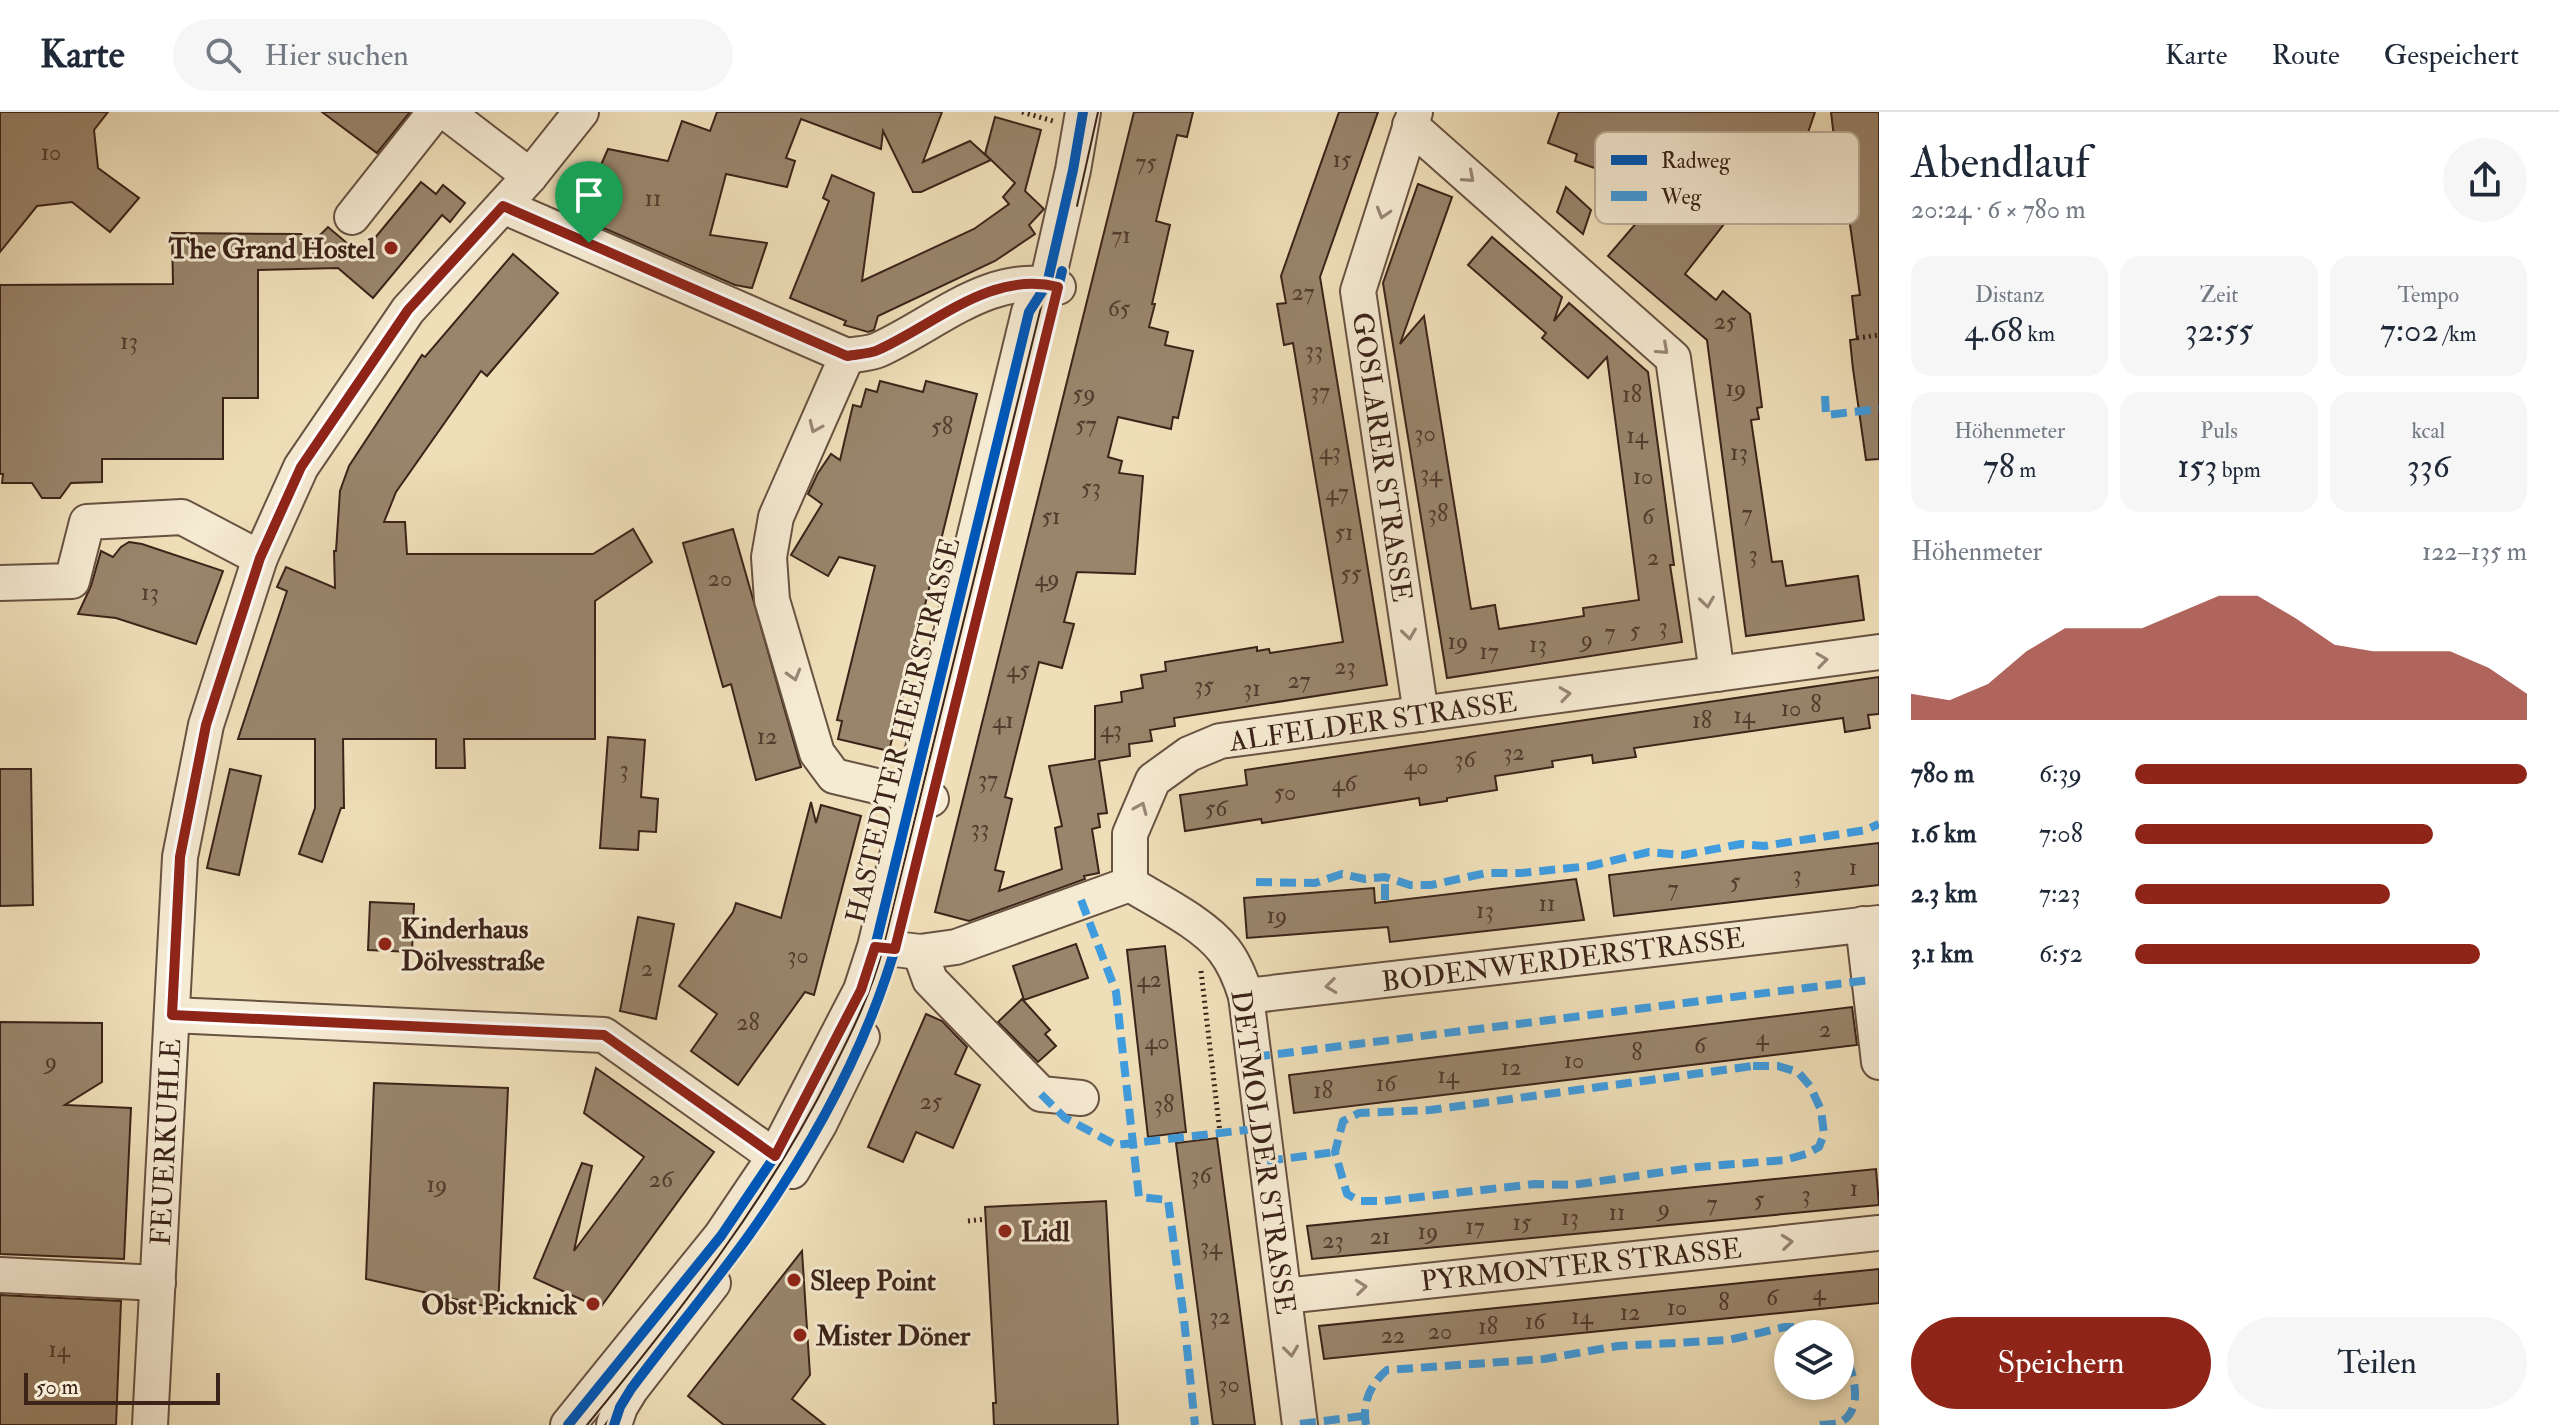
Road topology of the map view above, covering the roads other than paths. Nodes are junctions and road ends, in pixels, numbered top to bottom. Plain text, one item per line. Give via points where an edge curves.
1 (435, 112) edge
2 (446, 112) edge
3 (581, 112) edge
4 (1083, 112) edge
5 (1101, 112) edge
6 (1412, 118) edge
7 (530, 176) junction
8 (503, 206) junction
9 (352, 217) dead end
10 (1052, 285) junction
11 (847, 356) junction
12 (260, 558) junction
13 (0, 583) edge
14 (1879, 652) edge
15 (1717, 674) junction
16 (1421, 714) junction
17 (922, 797) junction
18 (1130, 884) junction
19 (1871, 923) edge
20 (908, 950) junction
21 (1246, 996) junction
22 (172, 1015) junction
23 (1879, 1062) edge
24 (1081, 1098) dead end
25 (784, 1163) junction
26 (1879, 1233) edge
27 (0, 1275) edge
28 (158, 1283) junction
29 (1284, 1296) junction
30 (150, 1425) edge
31 (568, 1425) edge
32 (614, 1425) edge
33 (1300, 1425) edge

1 - 9 street
2 - 7 street
3 - 7 street, FEUERKUHLE
4 - 10 street, HASTEDTER HEERSTRASSE
5 - 10 street, HASTEDTER HEERSTRASSE
6 -> 15 street via 1673,358
6 -> 16 street, GOSLARER STRASSE via 1358,291
7 - 8 street, FEUERKUHLE
8 - 11 street
8 - 12 street, FEUERKUHLE via 408,310 301,467
10 - 11 street via 1017,282 991,290 875,351
10 - 17 street, HASTEDTER HEERSTRASSE
11 -> 17 street via 776,517 769,557 772,600 817,753 834,776
12 - 13 street via 182,517 87,522 72,581
12 - 22 street, FEUERKUHLE via 206,725 182,843
15 -> 14 street, ALFELDER STRASSE
16 -> 15 street, ALFELDER STRASSE
18 -> 16 street, ALFELDER STRASSE via 1130,834 1153,780 1189,754 1220,741
17 - 20 street, HASTEDTER HEERSTRASSE
17 - 25 street, HASTEDTER HEERSTRASSE via 861,990
18 - 20 street via 956,947
18 - 21 street, DETMOLDER STRASSE via 1223,949
19 -> 21 street, BODENWERDERSTRASSE
19 - 23 street
20 - 24 street via 930,980 1041,1094
20 - 25 street, HASTEDTER HEERSTRASSE via 824,1114
21 - 29 street, DETMOLDER STRASSE
22 - 25 street via 604,1035
22 - 28 street, FEUERKUHLE
25 - 31 street, HASTEDTER HEERSTRASSE
25 - 32 street, HASTEDTER HEERSTRASSE via 724,1269 631,1389
29 -> 26 street, PYRMONTER STRASSE
27 - 28 street
28 - 30 street, FEUERKUHLE
29 -> 33 street, DETMOLDER STRASSE

